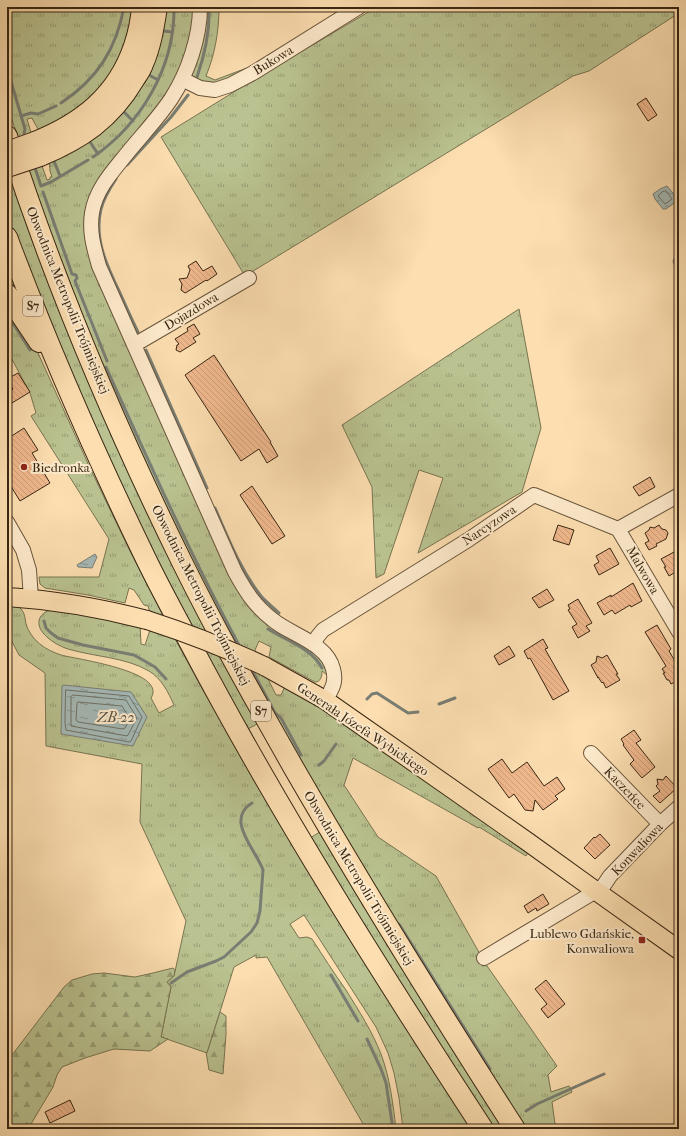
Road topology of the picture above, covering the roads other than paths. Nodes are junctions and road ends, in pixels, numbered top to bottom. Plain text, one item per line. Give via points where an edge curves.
1 (142, 7) edge
2 (157, 7) edge
3 (200, 7) edge
4 (359, 7) edge
5 (182, 79) junction
6 (7, 136) edge
7 (37, 149) junction
8 (7, 152) edge
9 (7, 167) edge
10 (7, 237) edge
11 (249, 278) dead end
12 (7, 294) edge
13 (134, 345) junction
14 (61, 374) junction
15 (679, 495) edge
16 (7, 522) edge
17 (618, 529) junction
18 (7, 597) edge
19 (31, 599) junction
20 (679, 632) edge
21 (313, 644) junction
22 (325, 700) junction
23 (591, 753) dead end
24 (679, 807) edge
25 (660, 824) junction
26 (596, 891) junction
27 (679, 950) edge
28 (484, 958) dead end
29 (483, 1129) edge
30 (515, 1129) edge

1 - 7 highway via 138,35 130,57 110,91 98,104 70,126 52,135
2 - 7 highway via 143,65 125,95 103,120 80,136 60,147
3 - 5 street via 194,48
4 - 5 street, Bukowa via 230,85 215,90 200,88
5 - 13 street via 148,129 107,178 96,197 92,213 91,238 99,266
6 - 30 highway, Obwodnica Metropolii Trójmiejskiej / S7 via 28,200 75,324 128,448 234,663 390,931
7 - 8 highway, bridge
7 - 9 highway, bridge
10 - 14 highway, S7
11 - 13 street, Dojazdowa
12 - 14 highway
13 - 21 street via 235,572 248,595 272,620
14 - 29 highway, S7 via 147,562 239,734 364,944
15 - 17 street
16 - 19 street via 23,550 29,570
17 - 20 street, Malwowa
17 - 21 street, Narcyzowa via 534,495 468,540 323,630
18 - 19 main road, Generała Józefa Wybickiego
19 - 22 main road, Generała Józefa Wybickiego, bridge via 147,620 236,652
21 - 22 street via 332,662 335,676 332,689
22 - 26 main road, Generała Józefa Wybickiego
23 - 25 street, Kaczeńce
24 - 25 street, Konwaliowa
25 - 26 street, Konwaliowa
26 - 27 main road, Generała Józefa Wybickiego
26 - 28 street, Konwaliowa

